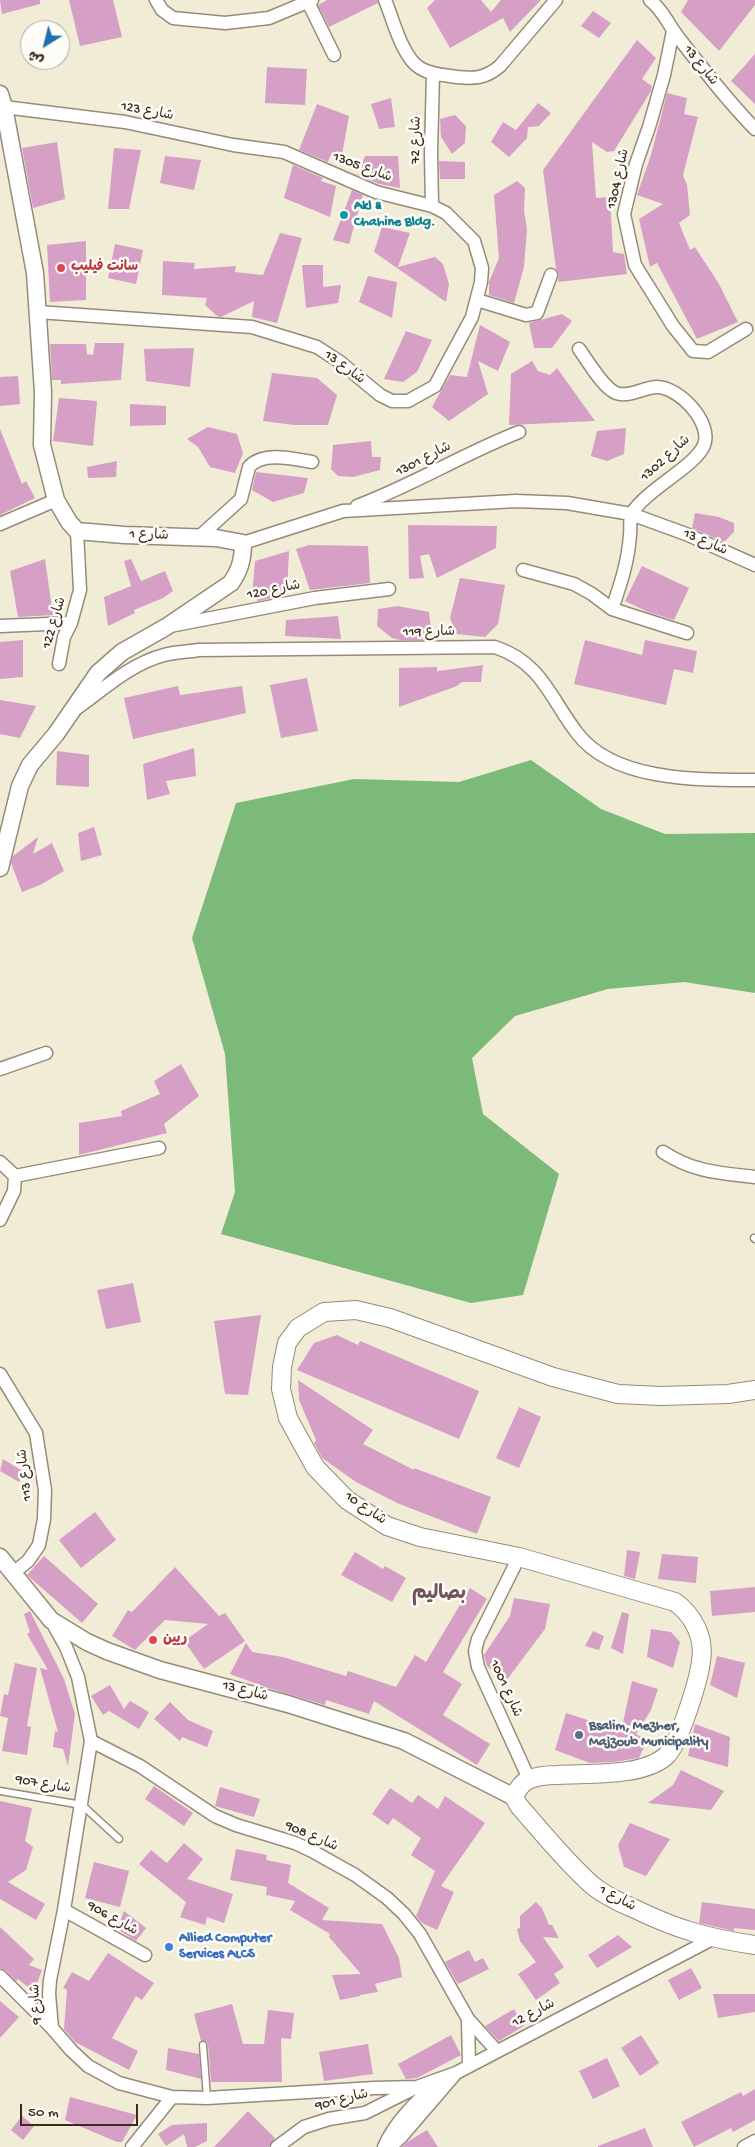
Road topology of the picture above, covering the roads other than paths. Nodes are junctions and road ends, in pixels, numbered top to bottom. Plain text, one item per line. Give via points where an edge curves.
1 (156, 0) edge
2 (385, 0) edge
3 (556, 0) edge
4 (650, 0) edge
5 (310, 1) edge
6 (673, 31) junction
7 (334, 55) dead end
8 (433, 74) junction
9 (2, 100) edge
10 (755, 129) edge
11 (284, 152) joint
12 (432, 206) junction
13 (551, 275) dead end
14 (477, 300) junction
15 (38, 312) junction
16 (746, 329) dead end
17 (579, 350) dead end
18 (519, 432) dead end
19 (312, 462) dead end
20 (56, 500) junction
21 (343, 511) junction
22 (631, 514) junction
23 (0, 524) edge
24 (77, 530) junction
25 (199, 537) junction
26 (243, 543) junction
27 (755, 565) edge
28 (523, 570) dead end
29 (389, 589) dead end
30 (612, 609) junction
31 (72, 622) junction
32 (0, 626) edge
33 (166, 627) junction
34 (687, 633) dead end
35 (59, 664) dead end
36 (69, 714) junction
37 (755, 780) edge
38 (0, 868) edge
39 (46, 1053) dead end
40 (0, 1069) edge
41 (159, 1148) dead end
42 (664, 1152) dead end
43 (0, 1162) edge
44 (15, 1176) junction
45 (755, 1177) edge
46 (0, 1220) edge
47 (0, 1374) edge
48 (755, 1390) edge
49 (0, 1557) edge
50 (519, 1557) junction
51 (13, 1573) junction
52 (52, 1620) junction
53 (91, 1741) junction
54 (529, 1779) junction
55 (0, 1791) edge
56 (514, 1797) junction
57 (82, 1805) junction
58 (119, 1839) dead end
59 (64, 1910) junction
60 (714, 1938) junction
61 (755, 1945) edge
62 (144, 1955) dead end
63 (0, 1976) edge
64 (468, 2018) junction
65 (52, 2028) junction
66 (203, 2045) dead end
67 (496, 2050) junction
68 (469, 2065) junction
69 (456, 2073) junction
70 (441, 2079) junction
71 (417, 2087) junction
72 (172, 2097) junction
73 (207, 2098) junction
74 (755, 2141) edge
75 (132, 2147) edge
76 (277, 2147) edge
77 (384, 2147) edge
78 (390, 2147) edge
79 (744, 2147) edge

1 - 5 street via 162,10 173,18 225,23 269,18
2 - 8 street via 409,57 419,68
3 - 8 street via 490,75 480,78
4 - 6 street, شارع 13 via 658,6
5 - 7 street
6 - 10 street, شارع 13 via 724,96
6 - 16 street, شارع 1304 via 664,75 624,214 635,265 672,326 693,351 708,352
8 - 12 street, شارع 72
9 - 11 street, شارع 123
9 - 15 street via 35,273
11 - 12 street, شارع 1305 via 376,192
12 - 14 street, شارع 13 via 446,214 474,242 482,268
13 - 14 street via 537,312 532,315
14 - 15 street, شارع 13 via 459,343 435,386 408,401 392,401 380,396 317,347 252,327
15 - 20 street via 42,446
17 - 22 street, شارع 1302 via 615,393 657,387 669,389 681,396 704,424 704,446 654,489
18 - 21 street, شارع 1301 via 402,488
19 - 25 street via 276,457 252,463 241,499
20 - 23 street
20 - 24 street
21 - 22 street, شارع 13 via 516,501 567,503
21 - 26 street, شارع 13
22 - 27 street, شارع 13
22 - 30 street via 628,561
24 - 25 street, شارع 1
24 - 31 street, شارع 122 via 80,590
25 - 26 street, شارع 1
26 - 33 street via 242,564 231,583
28 - 30 street via 574,584
29 - 33 street, شارع 120 via 314,598
30 - 34 street
31 - 32 street
31 - 35 street, شارع 122 via 64,637
33 - 36 street via 122,652 98,673
36 - 37 street, شارع 119 via 116,678 141,664 181,652 496,647 512,653 532,667 578,734 591,748 609,758 655,776
36 - 38 street via 30,765 20,786
39 - 40 street
41 - 44 street
42 - 45 street via 698,1170
43 - 44 street
44 - 46 street via 14,1191
47 - 51 street, شارع 113 via 36,1433 45,1490 39,1545 28,1561
48 - 50 main road, شارع 10 via 660,1396 618,1394 553,1377 390,1318 356,1310 324,1312 298,1328 288,1343 281,1389 288,1418 315,1467 347,1500 387,1526 420,1537
49 - 51 street, شارع 13
50 - 54 street, شارع 1001 via 481,1631 475,1652 478,1666
50 - 54 main road, شارع 10 via 675,1602 694,1621 703,1650 677,1740 667,1755 654,1764 632,1770
51 - 52 street, شارع 13
52 - 53 street, شارع 9 via 78,1677
52 - 56 street, شارع 13 via 87,1642 129,1660 288,1704 404,1741
53 - 57 street, شارع 9
53 - 64 street, شارع 908 via 140,1766 214,1816 303,1847 355,1875 387,1898 420,1934
54 - 56 main road
55 - 57 lane, شارع 907
56 - 60 main road, شارع 1 via 570,1864 594,1886 661,1921
57 - 58 lane
57 - 59 street, شارع 9
59 - 62 street, شارع 906
59 - 65 street, شارع 9 via 48,1994
60 - 61 main road, شارع 1
60 - 67 street, شارع 12
63 - 65 street
64 - 67 street, شارع 908
64 - 68 street, شارع 908
65 - 72 street, شارع 9 via 71,2050 102,2075 119,2083
66 - 73 lane
67 - 68 street, شارع 12
68 - 69 street, شارع 12
69 - 70 street, شارع 9
69 - 78 street, شارع 12
70 - 71 street, شارع 9
70 - 77 street via 406,2114
71 - 73 street, شارع 9
71 - 76 street, شارع 901 via 365,2113 304,2127
72 - 73 street, شارع 9
72 - 75 street
74 - 79 street

